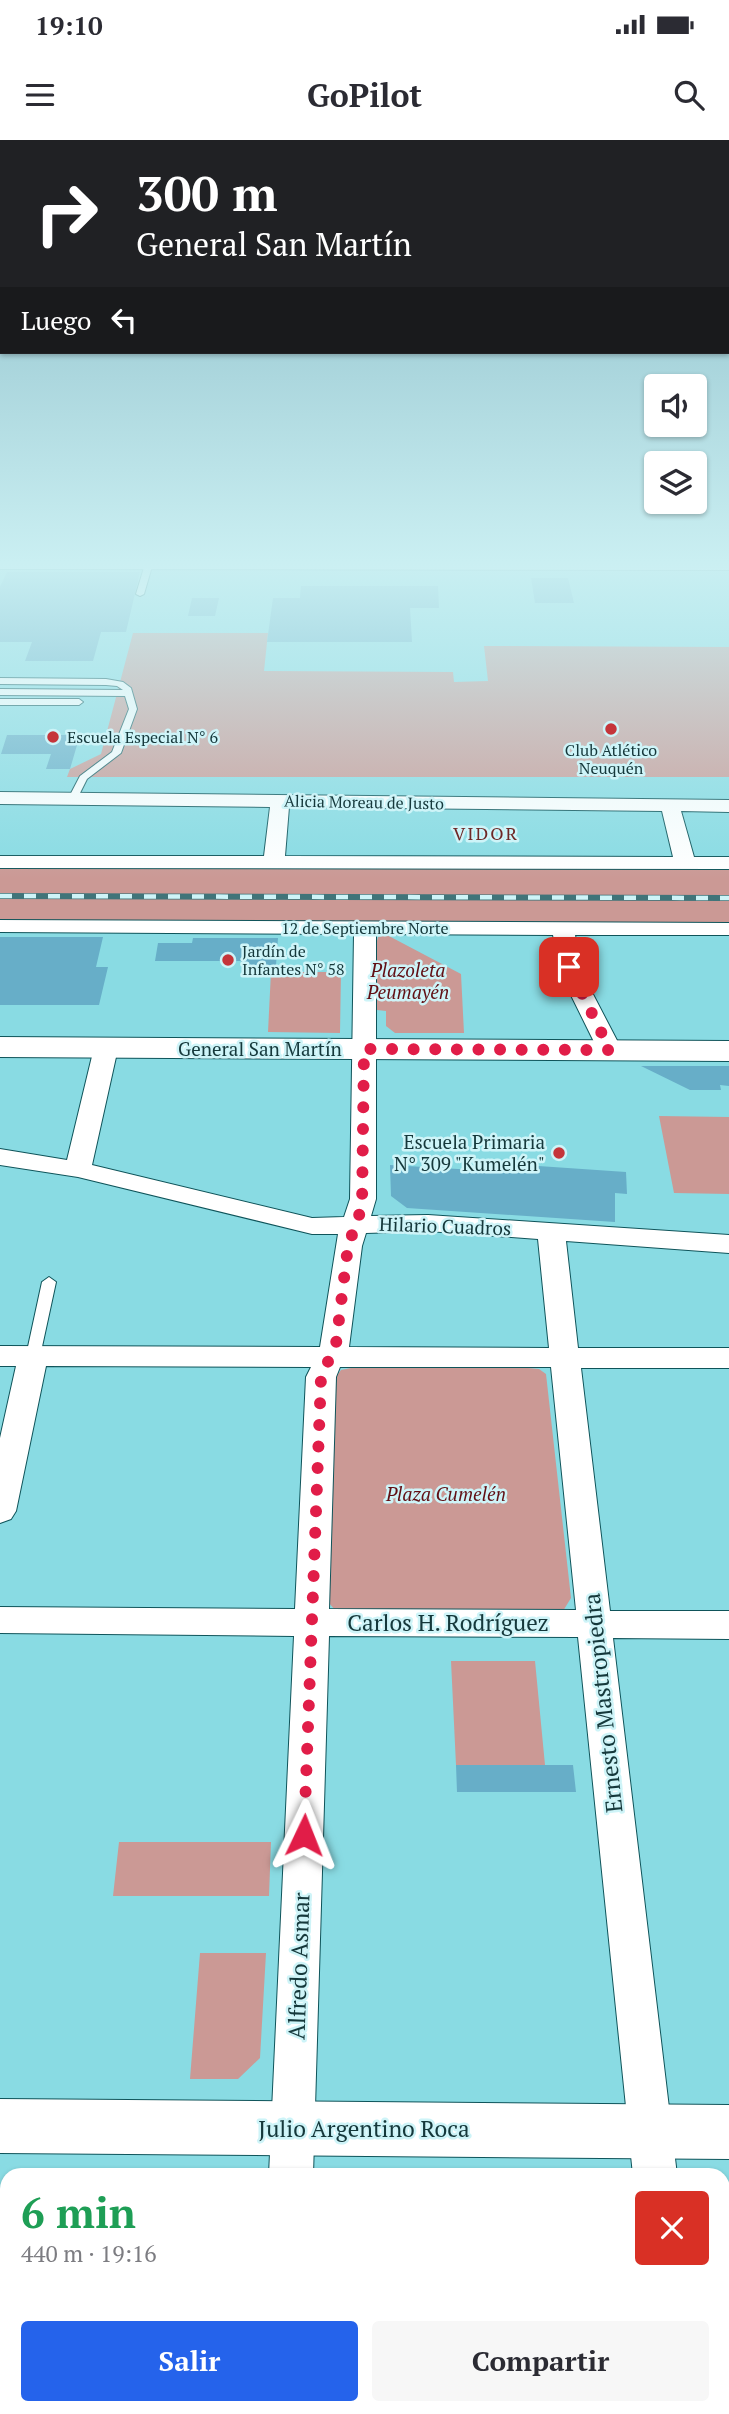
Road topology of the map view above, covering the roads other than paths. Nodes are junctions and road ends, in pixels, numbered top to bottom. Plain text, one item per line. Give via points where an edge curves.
1 (0, 681) edge
2 (0, 692) edge
3 (129, 693) junction
4 (0, 702) edge
5 (107, 702) dead end
6 (0, 798) edge
7 (73, 799) junction
8 (280, 801) junction
9 (670, 806) junction
10 (729, 806) edge
11 (0, 862) edge
12 (274, 862) junction
13 (685, 863) junction
14 (729, 863) edge
15 (0, 926) edge
16 (365, 928) junction
17 (563, 929) junction
18 (729, 929) edge
19 (0, 1047) edge
20 (106, 1048) junction
21 (364, 1049) junction
22 (610, 1050) junction
23 (729, 1051) edge
24 (0, 1157) edge
25 (78, 1169) junction
26 (356, 1224) junction
27 (551, 1231) junction
28 (729, 1244) edge
29 (49, 1282) dead end
30 (0, 1356) edge
31 (33, 1356) junction
32 (330, 1357) junction
33 (565, 1358) junction
34 (729, 1358) edge
35 (0, 1511) edge
36 (0, 1620) edge
37 (312, 1622) junction
38 (594, 1624) junction
39 (729, 1625) edge
40 (0, 2126) edge
41 (729, 2132) edge
42 (292, 2152) edge
43 (652, 2154) edge

1 - 3 lane via 106,682 120,684
2 - 3 lane
3 - 7 lane via 132,709 116,753 83,778
4 - 5 lane
6 - 7 street, Alicia Moreau de Justo
7 - 8 street, Alicia Moreau de Justo
8 - 9 street, Alicia Moreau de Justo
8 - 12 street
9 - 10 street, Alicia Moreau de Justo
9 - 13 street
11 - 12 street
12 - 13 street
13 - 14 street
15 - 16 street, 12 de Septiembre Norte
16 - 17 street, 12 de Septiembre Norte
16 - 21 street, Alfredo Asmar
17 - 18 street, 12 de Septiembre Norte
17 - 22 street via 572,975
19 - 20 main road, General San Martín
20 - 21 main road, General San Martín
20 - 25 street
21 - 22 main road, General San Martín
21 - 26 street, Alfredo Asmar via 363,1199
22 - 23 main road, General San Martín
24 - 25 street, Hilario Cuadros
25 - 26 street, Hilario Cuadros via 297,1223
26 - 27 street, Hilario Cuadros via 410,1222
26 - 32 street, Alfredo Asmar via 348,1246 337,1337
27 - 28 street, Hilario Cuadros
27 - 33 street, Ernesto Mastropiedra
29 - 31 lane
30 - 31 street
31 - 32 street
31 - 35 street
32 - 33 street
32 - 37 street, Alfredo Asmar via 321,1377
33 - 34 street
33 - 38 street, Ernesto Mastropiedra
36 - 37 street, Carlos H. Rodríguez
37 - 38 street, Carlos H. Rodríguez
37 - 42 street, Alfredo Asmar
38 - 39 street, Carlos H. Rodríguez
38 - 43 street, Ernesto Mastropiedra
40 - 42 street, Julio Argentino Roca
41 - 43 street, Julio Argentino Roca
42 - 43 street, Julio Argentino Roca

